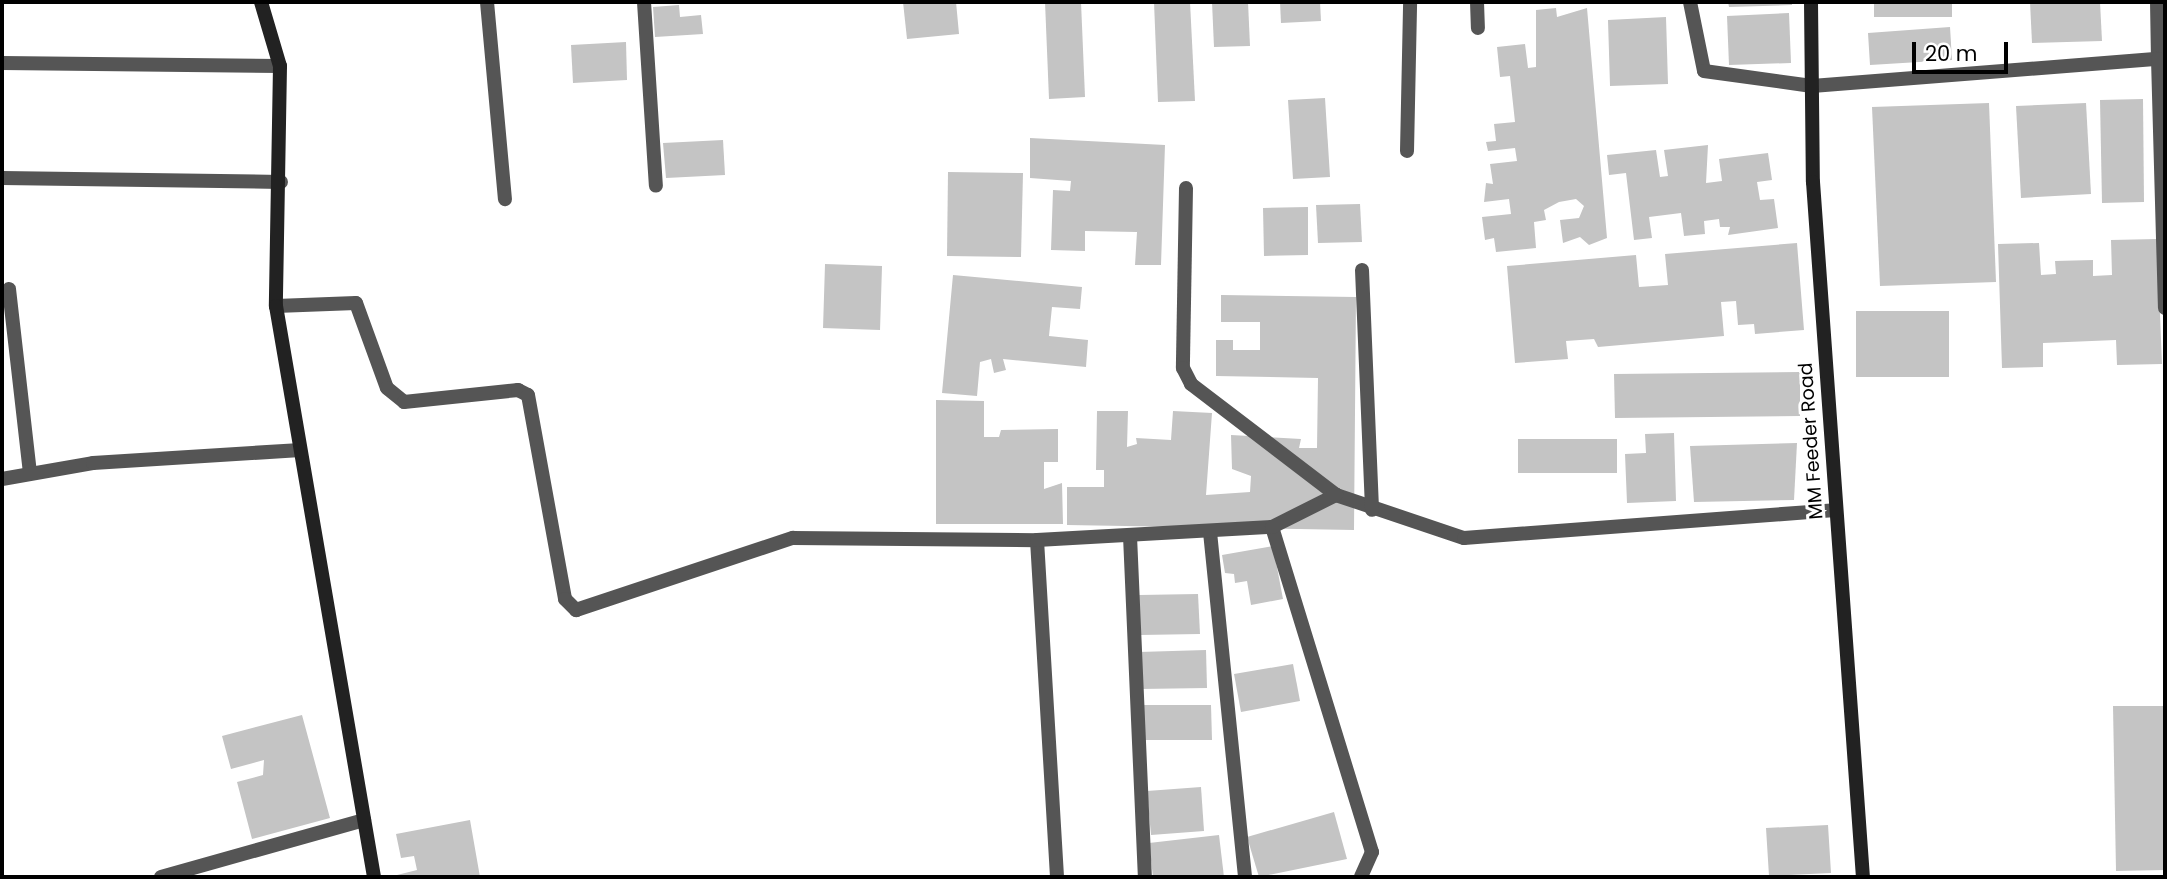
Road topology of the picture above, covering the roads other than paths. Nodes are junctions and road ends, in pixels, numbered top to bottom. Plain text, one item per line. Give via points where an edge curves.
1 (261, 2) edge
2 (487, 2) edge
3 (644, 2) edge
4 (1410, 2) edge
5 (1477, 2) edge
6 (1690, 2) edge
7 (1811, 2) edge
8 (2157, 2) edge
9 (1478, 27) dead end
10 (2158, 59) junction
11 (2, 63) edge
12 (280, 66) junction
13 (1812, 86) junction
14 (1407, 151) dead end
15 (2, 178) edge
16 (281, 182) junction
17 (656, 186) dead end
18 (1186, 188) dead end
19 (505, 199) dead end
20 (1362, 270) dead end
21 (9, 289) dead end
22 (276, 306) junction
23 (2165, 308) edge
24 (297, 450) junction
25 (30, 472) junction
26 (2, 479) edge
27 (1336, 495) junction
28 (1372, 510) junction
29 (1835, 510) junction
30 (1272, 527) junction
31 (1210, 532) junction
32 (1130, 536) junction
33 (1037, 540) junction
34 (364, 820) junction
35 (161, 877) edge
36 (374, 877) edge
37 (1057, 877) edge
38 (1145, 877) edge
39 (1245, 877) edge
40 (1362, 877) edge
41 (1863, 877) edge

1 - 12 street
2 - 19 street
3 - 17 street
4 - 14 street
5 - 9 street
6 - 13 street via 1704,71
7 - 13 street, MM Feeder Road
8 - 10 street
10 - 13 street
10 - 23 street
11 - 12 street
12 - 16 street
13 - 29 street, MM Feeder Road
15 - 16 street
16 - 22 street
18 - 27 street via 1183,368 1191,384
20 - 28 street
21 - 25 street
22 - 24 street
22 - 33 street via 356,303 387,388 404,402 519,390 528,395 565,599 576,610 793,538
24 - 25 street
24 - 34 street
25 - 26 street
27 - 28 street
27 - 30 street
28 - 29 street via 1464,538 1500,538
29 - 41 street, MM Feeder Road
30 - 31 street
30 - 40 street via 1372,852
31 - 32 street
31 - 39 street
32 - 33 street
32 - 38 street
33 - 37 street
34 - 35 street
34 - 36 street

